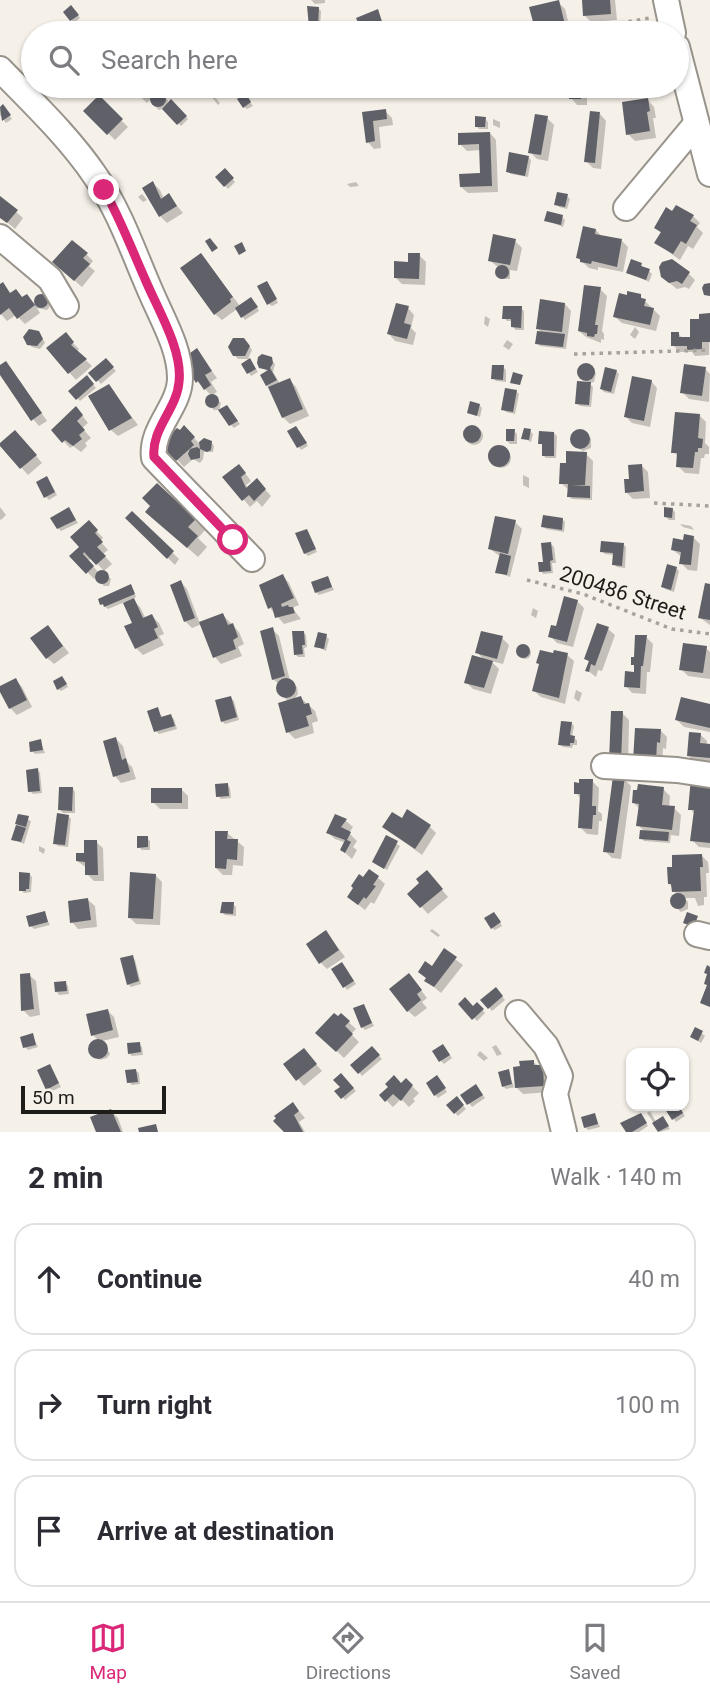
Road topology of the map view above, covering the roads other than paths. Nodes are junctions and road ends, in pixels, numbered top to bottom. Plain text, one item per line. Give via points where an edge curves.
1 (0, 69) edge
2 (21, 92) edge
3 (689, 96) edge
4 (26, 98) edge
5 (696, 124) junction
6 (710, 174) edge
7 (626, 208) dead end
8 (0, 237) edge
9 (66, 306) dead end
10 (252, 559) dead end
11 (604, 766) dead end
12 (710, 775) edge
13 (518, 1013) dead end
14 (564, 1132) edge

1 - 2 street
3 - 5 street
4 - 10 street via 96,176 177,356 178,392 153,442 154,457
5 - 6 street
5 - 7 street
8 - 9 street via 50,279
11 - 12 street
13 - 14 street via 546,1046 560,1076 555,1094

